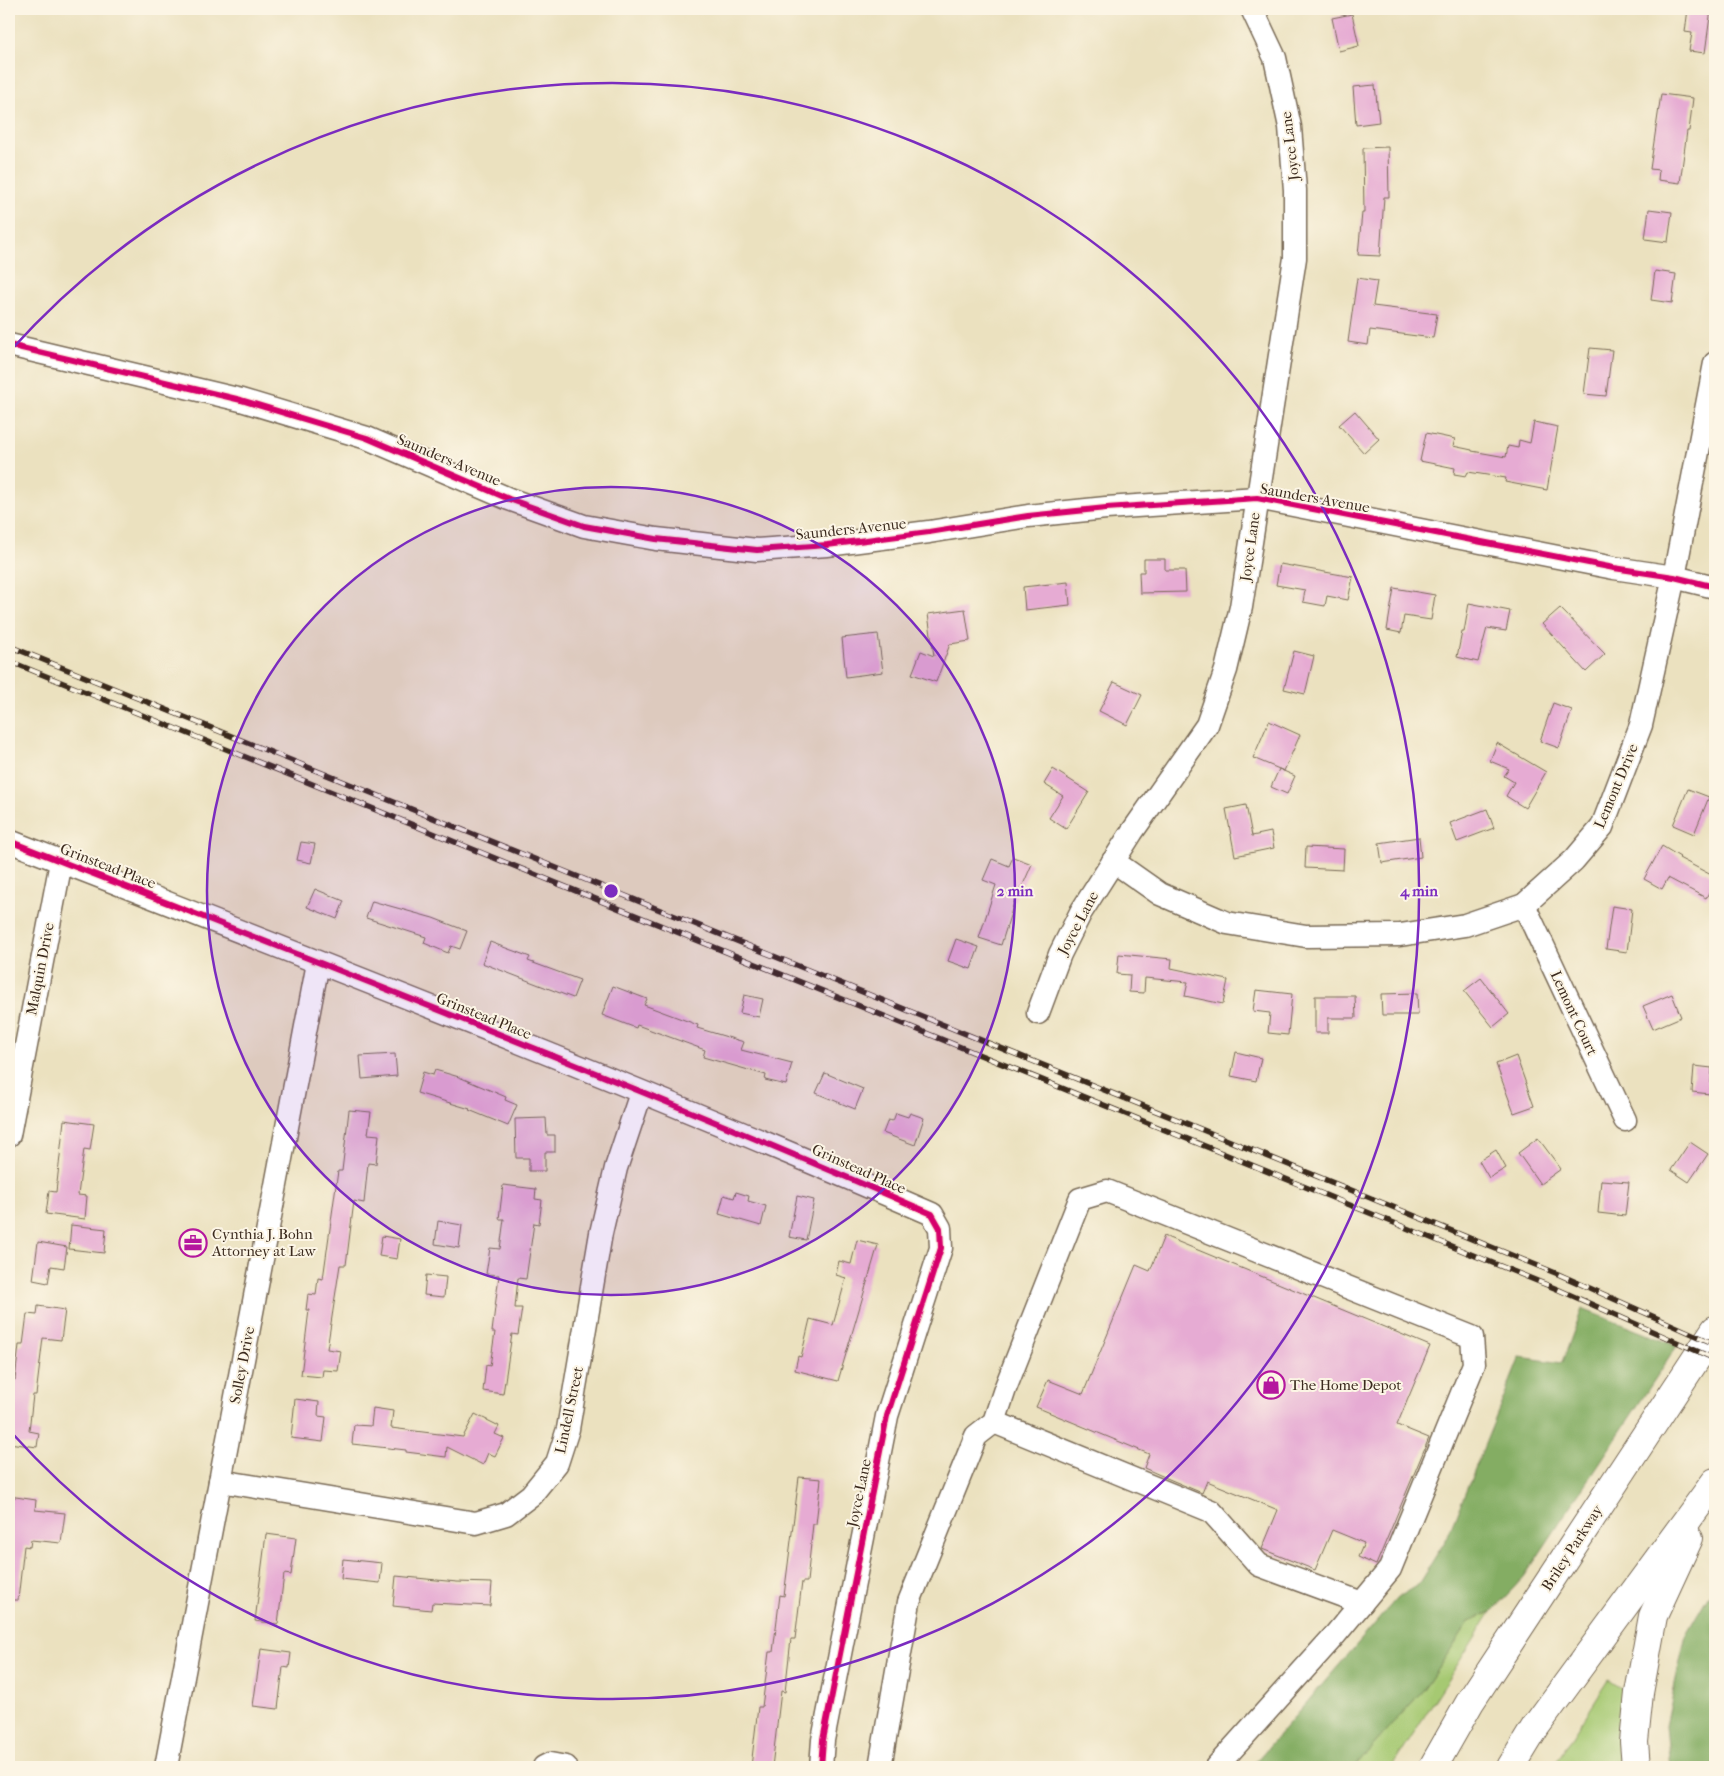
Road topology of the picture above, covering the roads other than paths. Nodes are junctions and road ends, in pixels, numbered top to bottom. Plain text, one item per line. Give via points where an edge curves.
1 (1252, 9) edge
2 (9, 345) edge
3 (1715, 363) edge
4 (1257, 498) junction
5 (1674, 577) junction
6 (1715, 587) edge
7 (9, 841) edge
8 (1113, 861) junction
9 (60, 862) junction
10 (1524, 905) junction
11 (318, 963) junction
12 (1038, 1013) dead end
13 (641, 1093) junction
14 (1625, 1120) dead end
15 (9, 1135) edge
16 (940, 1228) joint
17 (1715, 1330) edge
18 (994, 1422) junction
19 (220, 1481) junction
20 (1715, 1483) edge
21 (1362, 1603) junction
22 (166, 1767) edge
23 (544, 1767) edge
24 (566, 1767) edge
25 (822, 1767) edge
26 (880, 1767) edge
27 (1216, 1767) edge
28 (1433, 1767) edge
29 (1511, 1767) edge
30 (1636, 1767) edge

1 - 4 street, Joyce Lane via 1275,58 1290,127 1295,190 1295,258
2 - 4 street, Saunders Avenue via 259,406 367,438 509,499 584,526 656,538 757,550 845,543 1028,516
3 - 5 street, Lemont Drive
4 - 5 street, Saunders Avenue
4 - 8 street, Joyce Lane via 1241,607 1226,670 1207,726
5 - 6 street, Saunders Avenue
5 - 10 street, Lemont Drive via 1641,725 1602,827 1574,860
7 - 9 street, Grinstead Place
8 - 10 street, Lemont Drive via 1160,894 1227,922 1306,936 1400,935 1465,925
8 - 12 street, Joyce Lane via 1081,912 1060,954
9 - 11 street, Grinstead Place
9 - 15 street, Malquin Drive
10 - 14 street, Lemont Court
11 - 13 street, Grinstead Place
11 - 19 street, Solley Drive
13 - 16 street, Grinstead Place via 932,1214
13 - 19 street, Lindell Street via 616,1168 601,1233 568,1429 557,1463 531,1496 506,1514 476,1523
16 - 25 street, Joyce Lane via 941,1248 887,1416 823,1740
17 - 28 highway, Briley Parkway via 1475,1694
18 - 21 street via 1211,1511 1259,1565
18 - 21 street via 1080,1199 1107,1191 1472,1337 1474,1364 1394,1560
18 - 26 street via 976,1436 910,1602
19 - 22 street, Solley Drive
20 - 29 highway via 1536,1726
20 - 30 highway via 1653,1616 1639,1693 1634,1742
21 - 27 street
23 - 24 street via 550,1764

